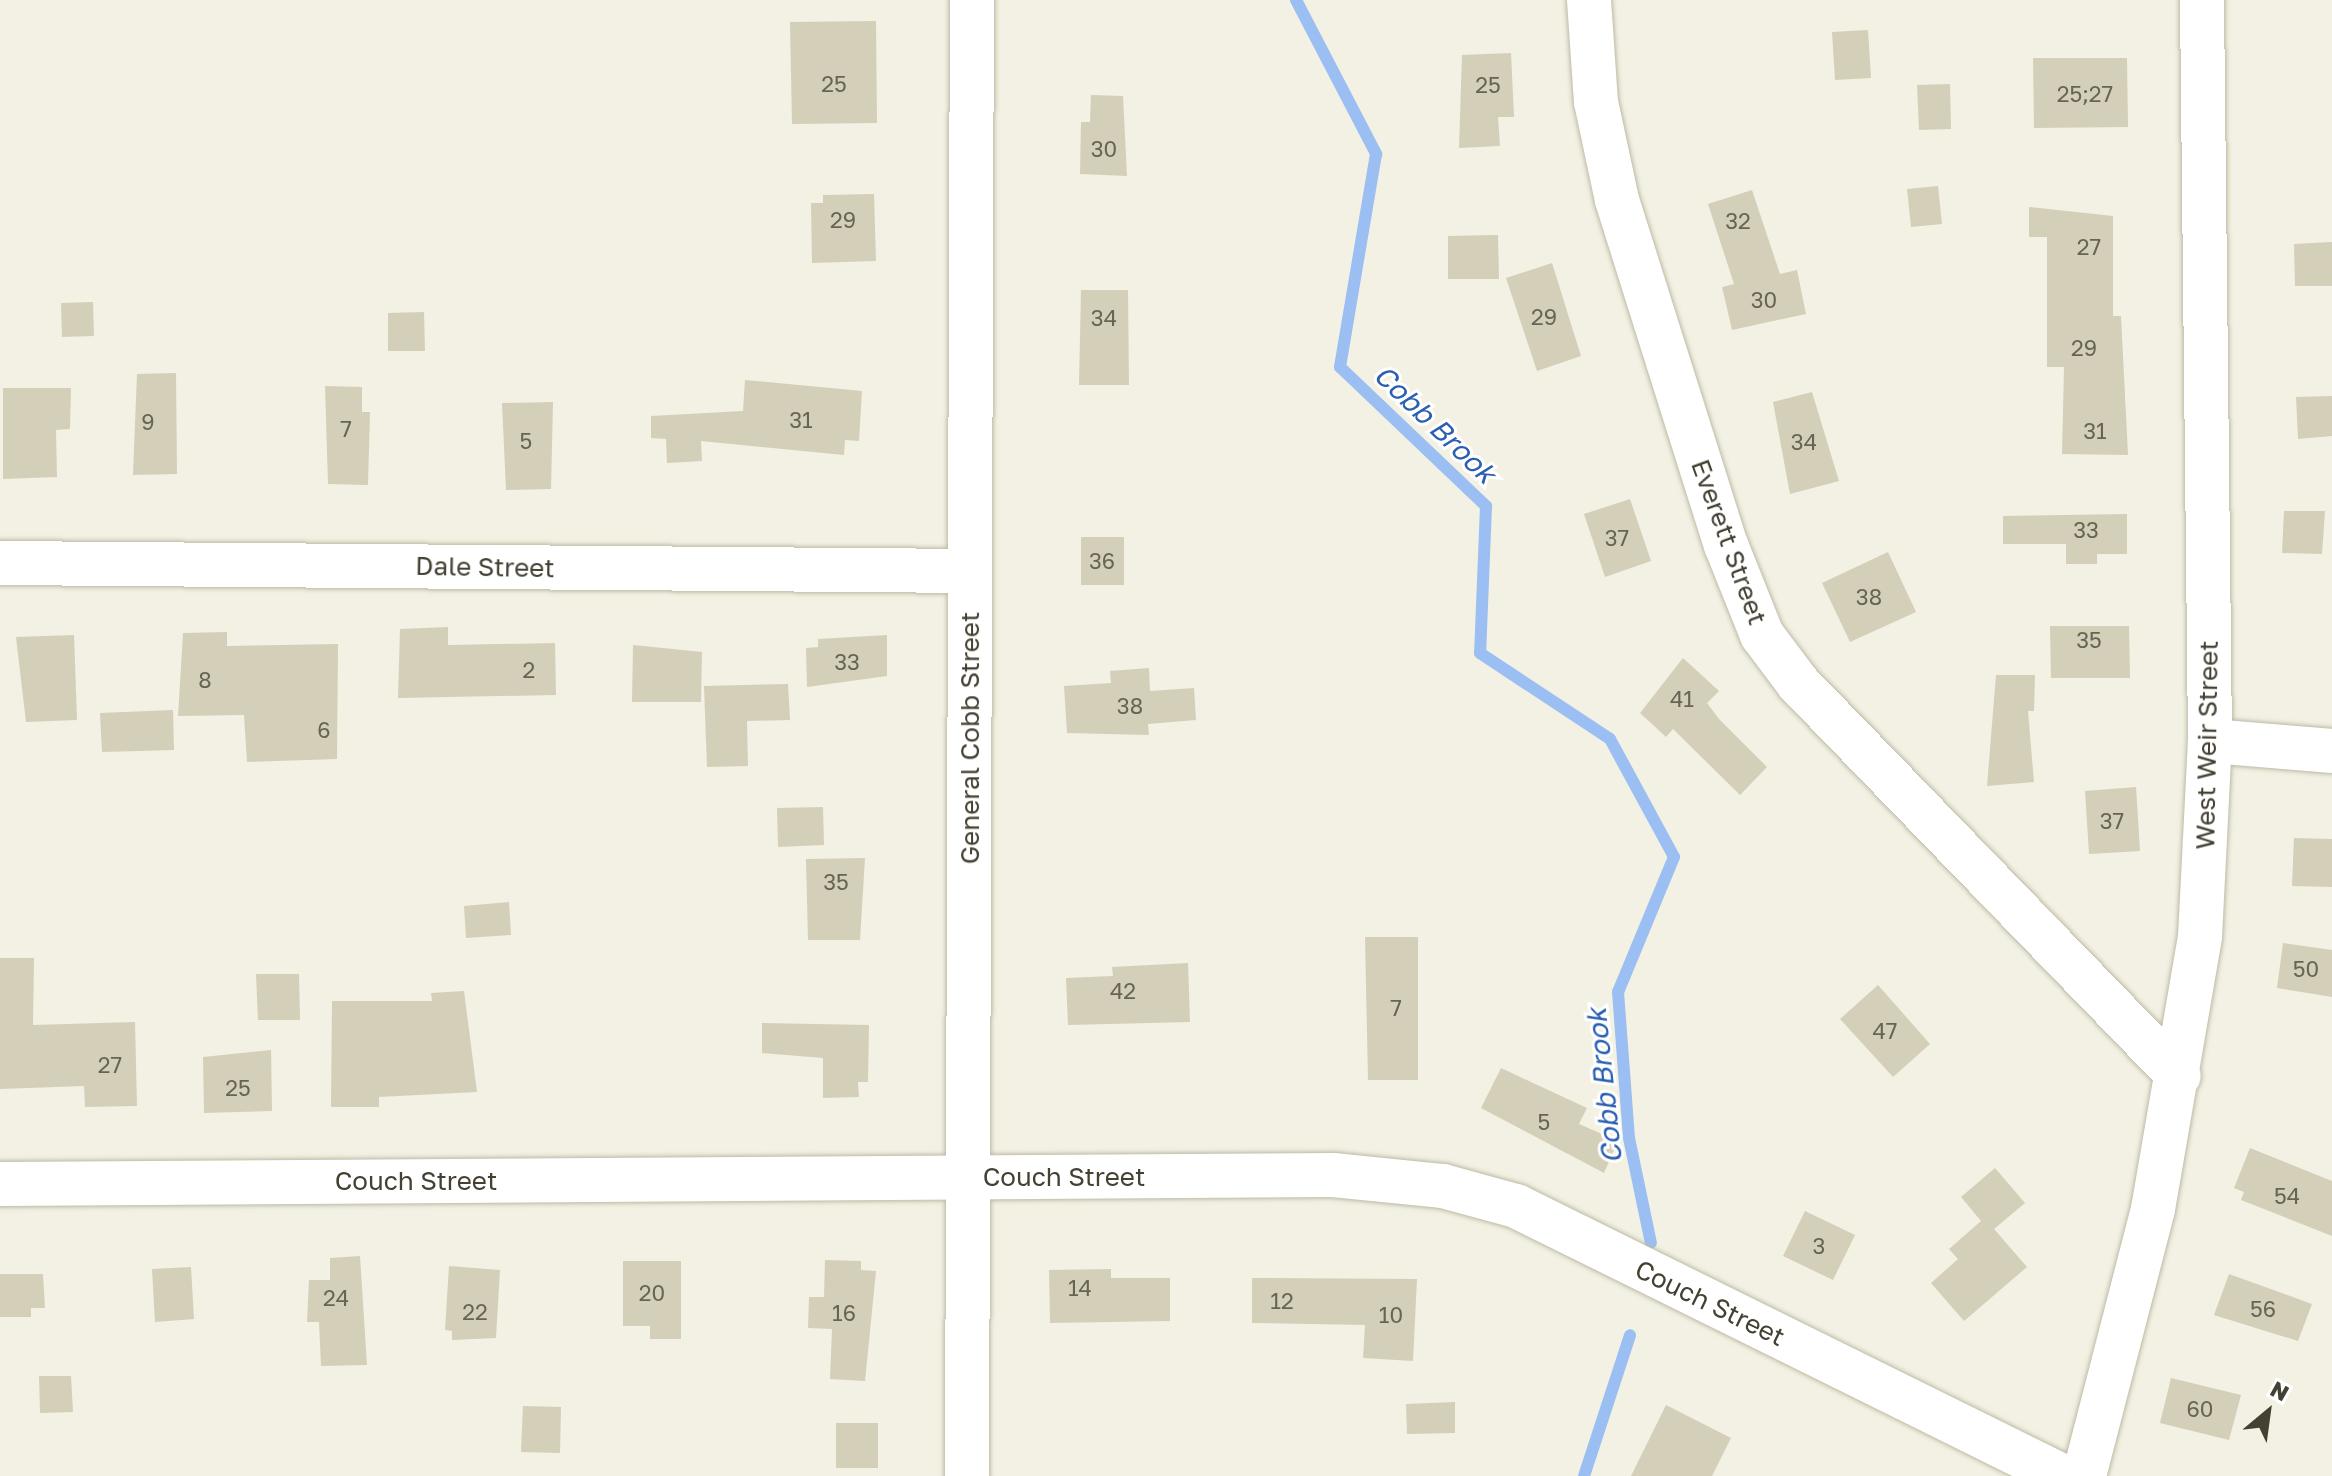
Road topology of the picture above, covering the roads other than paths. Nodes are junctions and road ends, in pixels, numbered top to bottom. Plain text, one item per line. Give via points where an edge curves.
1 (972, 0) edge
2 (1589, 0) edge
3 (2202, 0) edge
4 (0, 563) edge
5 (970, 571) junction
6 (2210, 741) junction
7 (2332, 751) edge
8 (2179, 1076) junction
9 (968, 1177) junction
10 (0, 1184) edge
11 (967, 1476) edge
12 (2062, 1476) edge
13 (2084, 1476) edge

1 - 5 street, General Cobb Street
2 - 8 street, Everett Street via 1596,102 1617,200 1726,545 1762,635 1798,683
3 - 6 street, West Weir Street
4 - 5 street, Dale Street
5 - 9 street, General Cobb Street
6 - 7 street
6 - 8 street, West Weir Street via 2200,937
8 - 13 street, West Weir Street via 2141,1262
9 - 10 street, Couch Street
9 - 11 street, General Cobb Street
9 - 12 street, Couch Street via 1333,1175 1472,1194 1516,1206

